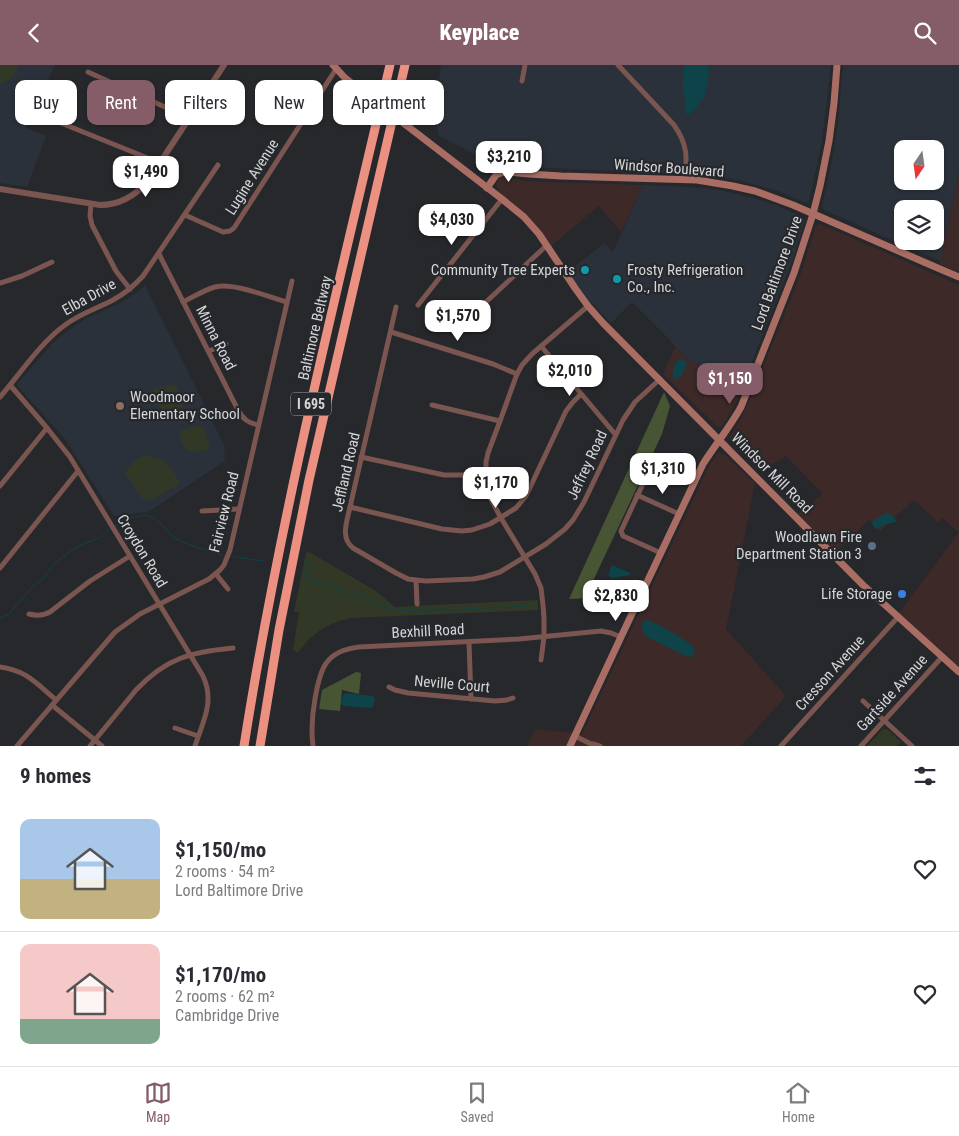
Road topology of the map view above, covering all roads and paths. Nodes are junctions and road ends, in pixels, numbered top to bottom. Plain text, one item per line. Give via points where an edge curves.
1 (224, 65) edge
2 (390, 65) edge
3 (405, 65) edge
4 (525, 65) edge
5 (618, 65) edge
6 (837, 65) edge
7 (334, 67) edge
8 (88, 72) dead end
9 (214, 80) edge
10 (522, 81) dead end
11 (165, 107) edge
12 (66, 125) edge
13 (184, 125) edge
14 (160, 163) junction
15 (218, 165) dead end
16 (685, 180) junction
17 (487, 188) junction
18 (0, 189) edge
19 (502, 199) junction
20 (91, 204) junction
21 (813, 214) junction
22 (185, 215) junction
23 (547, 245) junction
24 (159, 254) junction
25 (52, 262) dead end
26 (959, 277) edge
27 (292, 281) dead end
28 (0, 283) edge
29 (130, 289) junction
30 (183, 302) junction
31 (286, 302) junction
32 (418, 305) dead end
33 (588, 306) junction
34 (396, 307) dead end
35 (471, 315) dead end
36 (390, 332) junction
37 (226, 344) dead end
38 (541, 346) junction
39 (209, 351) junction
40 (518, 374) junction
41 (660, 379) junction
42 (10, 385) junction
43 (582, 394) junction
44 (0, 397) edge
45 (432, 405) dead end
46 (500, 421) junction
47 (258, 425) junction
48 (47, 428) junction
49 (615, 434) junction
50 (720, 440) junction
51 (362, 457) junction
52 (78, 471) junction
53 (485, 471) junction
54 (698, 475) junction
55 (0, 486) edge
56 (638, 495) junction
57 (350, 507) junction
58 (239, 509) junction
59 (202, 511) dead end
60 (679, 514) junction
61 (501, 518) junction
62 (661, 553) junction
63 (130, 556) junction
64 (525, 558) junction
65 (0, 568) edge
66 (216, 574) junction
67 (416, 580) junction
68 (228, 589) dead end
69 (159, 604) junction
70 (417, 604) dead end
71 (29, 614) dead end
72 (898, 617) junction
73 (544, 637) junction
74 (621, 637) junction
75 (469, 642) junction
76 (233, 648) dead end
77 (189, 654) junction
78 (942, 657) junction
79 (541, 660) dead end
80 (0, 667) edge
81 (959, 672) edge
82 (389, 687) dead end
83 (513, 698) dead end
84 (471, 699) junction
85 (863, 701) dead end
86 (54, 703) junction
87 (884, 721) junction
88 (175, 728) dead end
89 (198, 736) junction
90 (575, 736) junction
91 (95, 740) junction
92 (591, 745) edge
93 (17, 746) edge
94 (90, 746) edge
95 (102, 746) edge
96 (195, 746) edge
97 (244, 746) edge
98 (260, 746) edge
99 (313, 746) edge
100 (570, 746) edge
101 (600, 746) edge
102 (781, 746) edge
103 (861, 746) edge
104 (912, 746) edge

1 - 9 street
2 - 97 highway, Baltimore Beltway / I 695 via 285,521
3 - 98 highway, Baltimore Beltway / I 695 via 304,507
4 - 10 street
5 - 16 street via 679,133 686,153
6 - 21 main road, Lord Baltimore Drive via 829,141
7 - 17 main road, Windsor Mill Road, bridge
7 - 22 street, Lugine Avenue via 234,228 223,232
8 - 11 street
12 - 14 street
13 - 14 street
14 - 20 street via 134,195 107,205
15 - 22 street, Elba Drive
16 - 17 main road, Windsor Boulevard via 504,172 496,175
16 - 21 main road, Windsor Boulevard via 755,191
17 - 19 main road, Windsor Mill Road
18 - 20 street
19 - 23 main road, Windsor Mill Road via 533,227
19 - 32 street
20 - 29 street via 92,225 116,271
21 - 26 main road, Windsor Boulevard
21 - 50 main road, Lord Baltimore Drive via 794,273 741,407
22 - 24 street, Elba Drive
23 - 33 main road, Windsor Mill Road
23 - 35 street
24 - 29 street, Elba Drive
24 - 30 street, Minna Road
25 - 28 street
27 - 31 street, Fairview Road
29 - 42 street, Elba Drive via 65,325 46,341
30 - 31 street via 216,286 228,285
30 - 39 street, Minna Road
31 - 47 street, Fairview Road
33 - 38 street
33 - 41 main road, Windsor Mill Road
34 - 36 street, Jeffland Road
36 - 40 street
36 - 51 street, Jeffland Road
37 - 39 street
38 - 40 street via 526,359
38 - 43 street
39 - 47 street, Minna Road via 241,416
40 - 46 street
41 - 49 street, Jeffrey Road via 635,402
41 - 50 main road, Windsor Mill Road
42 - 44 street, Elba Drive
42 - 48 street, Croydon Road
43 - 49 street
43 - 61 street via 566,411 526,496
45 - 46 street
46 - 53 street
47 - 58 street, Fairview Road
48 - 52 street, Croydon Road
48 - 55 street
49 - 64 street, Jeffrey Road via 584,502 572,520 557,537
50 - 54 main road, Lord Baltimore Drive
50 - 72 main road, Windsor Mill Road via 862,585
51 - 53 street via 444,475
51 - 57 street, Jeffland Road
52 - 63 street, Croydon Road
52 - 65 street
53 - 61 street via 489,496
54 - 56 street via 658,457
54 - 60 main road, Lord Baltimore Drive
56 - 60 street
56 - 62 street via 622,534
57 - 61 street via 452,531 477,529
57 - 67 street, Jeffland Road via 345,533 349,545 402,576
58 - 59 street
58 - 66 street, Fairview Road via 224,565
60 - 62 main road, Lord Baltimore Drive
61 - 64 street
62 - 74 main road, Lord Baltimore Drive
63 - 69 street, Croydon Road
63 - 71 street via 45,615
64 - 67 street, Jeffrey Road via 484,577
64 - 73 street via 541,588
66 - 68 street
66 - 69 street, Fairview Road
67 - 70 street
69 - 77 street, Croydon Road
69 - 86 street, Fairview Road via 115,631
72 - 78 main road, Windsor Mill Road
72 - 102 street, Cresson Avenue
73 - 74 street, Bexhill Road via 601,631
73 - 75 street, Bexhill Road
73 - 79 street
74 - 90 main road, Lord Baltimore Drive
75 - 84 street
75 - 99 street, Bexhill Road via 358,647 337,653 319,675 312,718
76 - 77 street
77 - 89 street, Croydon Road via 209,693
77 - 91 street via 143,683
78 - 81 main road, Windsor Mill Road
78 - 87 street, Gartside Avenue
80 - 86 street via 26,675
82 - 84 street, Neville Court via 400,692
83 - 84 street, Neville Court via 495,701
85 - 87 street
86 - 91 street
86 - 93 street, Fairview Road
87 - 103 street, Gartside Avenue
87 - 104 street
88 - 89 street
89 - 96 street, Croydon Road
90 - 92 street
90 - 100 main road, Lord Baltimore Drive
91 - 94 street
91 - 95 street
92 - 101 street

